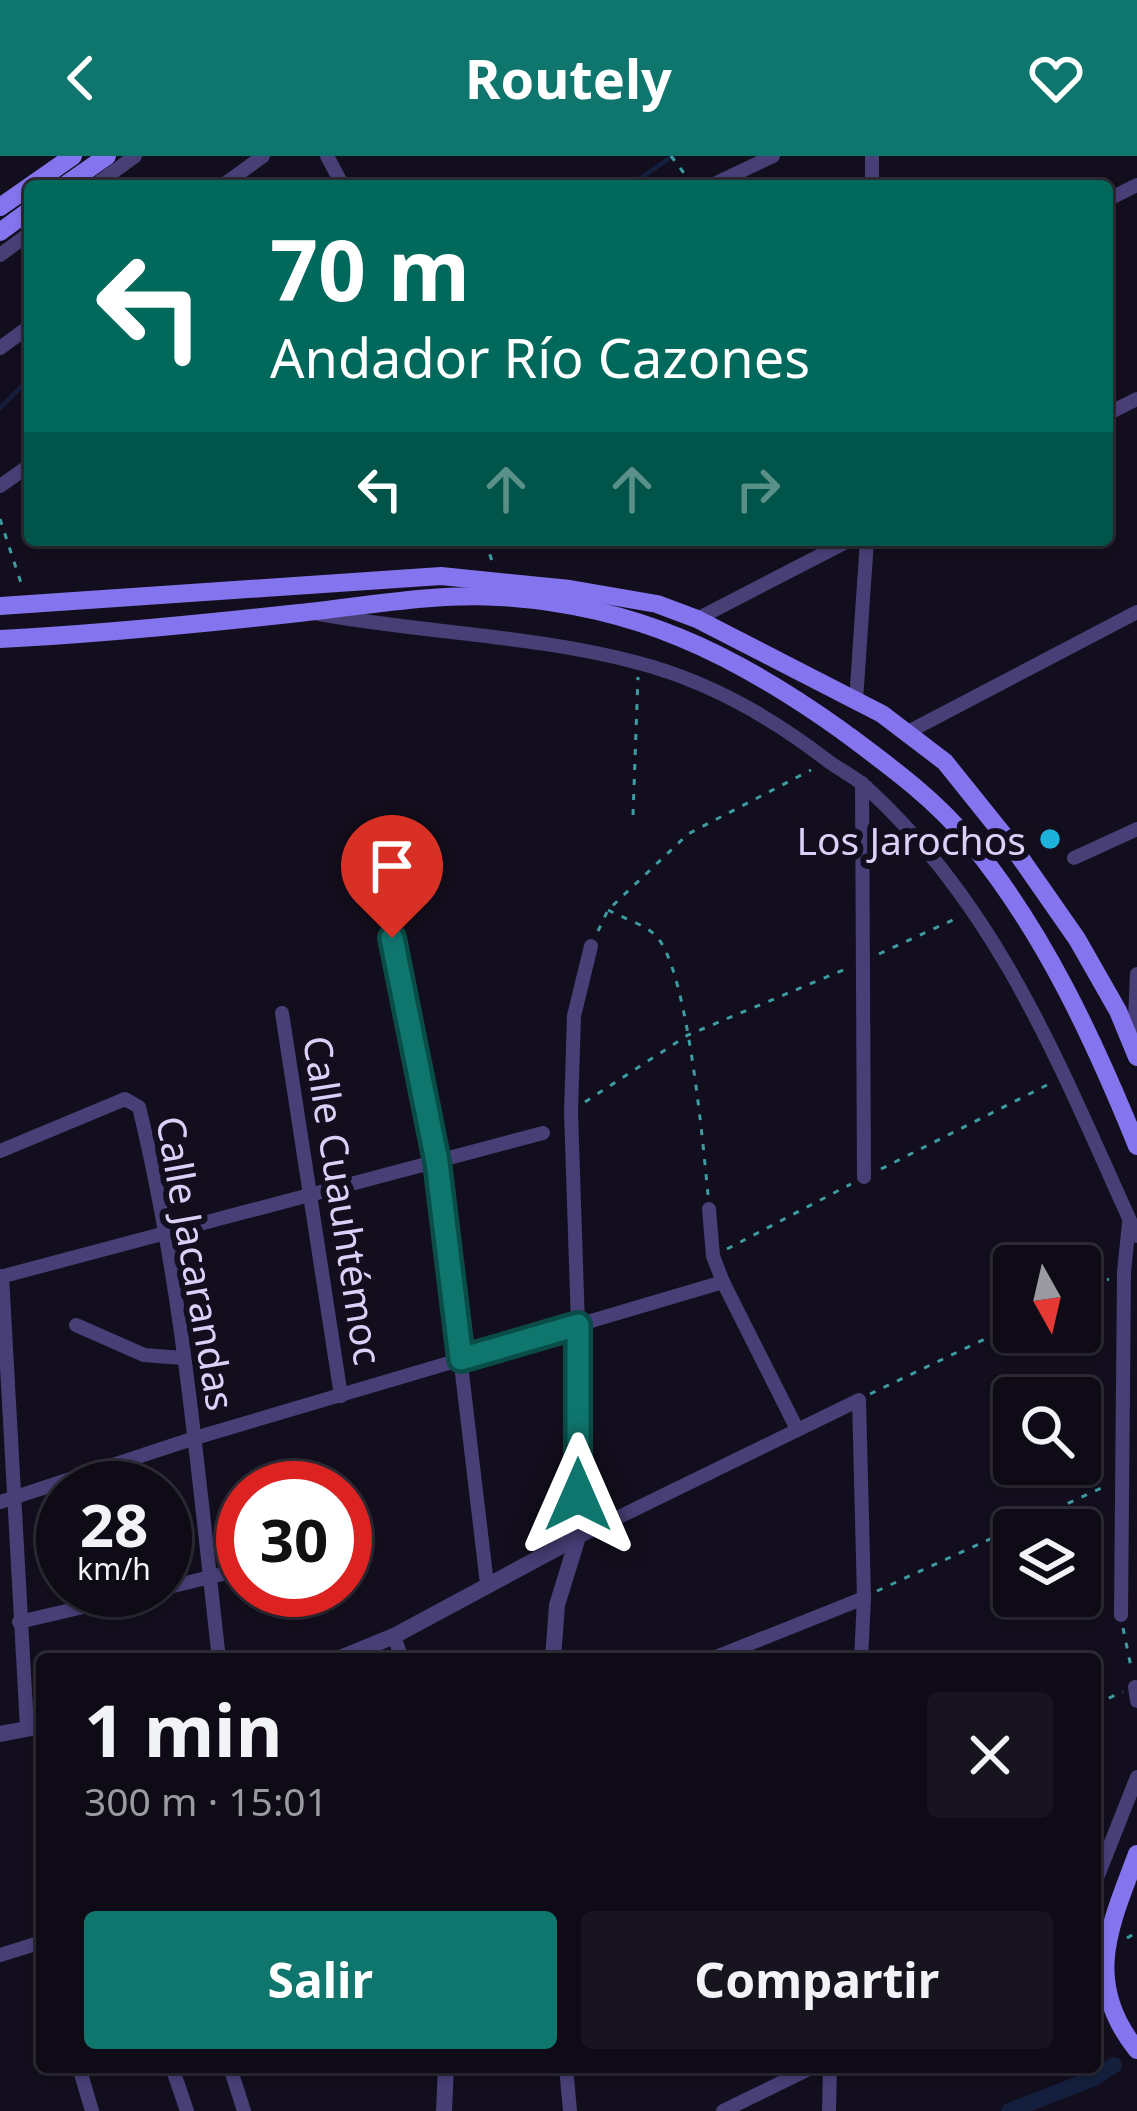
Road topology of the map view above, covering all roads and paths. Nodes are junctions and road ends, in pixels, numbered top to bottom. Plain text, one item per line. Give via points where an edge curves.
1 (74, 156) edge
2 (107, 156) edge
3 (135, 156) edge
4 (263, 156) edge
5 (671, 156) edge
6 (773, 156) edge
7 (39, 180) edge
8 (73, 180) edge
9 (102, 180) edge
10 (230, 180) edge
11 (689, 180) edge
12 (723, 180) edge
13 (24, 238) edge
14 (0, 256) edge
15 (0, 519) edge
16 (487, 546) edge
17 (838, 546) edge
18 (867, 546) edge
19 (497, 580) junction
20 (28, 604) junction
21 (0, 606) edge
22 (308, 612) junction
23 (1137, 612) edge
24 (697, 619) junction
25 (0, 638) edge
26 (639, 663) junction
27 (856, 700) junction
28 (908, 732) junction
29 (829, 761) junction
30 (862, 783) junction
31 (633, 815) dead end
32 (1137, 829) edge
33 (1074, 858) dead end
34 (608, 910) junction
35 (975, 910) junction
36 (392, 938) dead end
37 (591, 946) joint
38 (860, 963) junction
39 (1137, 974) edge
40 (282, 1013) dead end
41 (688, 1035) junction
42 (1136, 1051) edge
43 (1067, 1075) junction
44 (571, 1112) junction
45 (543, 1133) dead end
46 (1137, 1145) edge
47 (0, 1151) edge
48 (437, 1162) junction
49 (864, 1178) junction
50 (308, 1197) junction
51 (709, 1209) joint
52 (1129, 1218) junction
53 (166, 1232) junction
54 (1137, 1236) edge
55 (713, 1256) junction
56 (1124, 1272) junction
57 (1, 1276) edge
58 (723, 1282) junction
59 (1101, 1283) edge
60 (76, 1325) dead end
61 (578, 1325) junction
62 (993, 1335) edge
63 (183, 1358) junction
64 (461, 1359) junction
65 (340, 1396) junction
66 (859, 1400) junction
67 (797, 1429) junction
68 (195, 1438) junction
69 (1123, 1478) junction
70 (16, 1496) junction
71 (0, 1502) edge
72 (578, 1537) junction
73 (216, 1576) edge
74 (210, 1577) junction
75 (192, 1581) edge
76 (487, 1584) junction
77 (864, 1598) junction
78 (1120, 1615) joint
79 (40, 1617) edge
80 (19, 1622) junction
81 (394, 1636) junction
82 (218, 1653) edge
83 (353, 1653) edge
84 (400, 1653) edge
85 (553, 1653) edge
86 (726, 1653) edge
87 (861, 1653) edge
88 (1136, 1694) edge
89 (1101, 1703) edge
90 (34, 1727) edge
91 (0, 1734) edge
92 (1137, 1777) edge
93 (1137, 1854) edge
94 (1101, 1868) edge
95 (36, 1946) edge
96 (0, 1955) edge
97 (1137, 2050) edge
98 (81, 2073) edge
99 (174, 2073) edge
100 (232, 2073) edge
101 (446, 2073) edge
102 (567, 2073) edge
103 (801, 2073) edge
104 (830, 2073) edge
105 (92, 2111) edge
106 (187, 2111) edge
107 (244, 2111) edge
108 (444, 2111) edge
109 (570, 2111) edge
110 (723, 2111) edge
111 (829, 2111) edge

1 - 7 main road
2 - 8 main road
3 - 9 street
4 - 10 street
5 - 11 path
6 - 12 street
13 - 14 street
15 - 20 path
16 - 19 path
17 - 24 street
18 - 27 street
19 - 20 main road via 441,576
19 - 24 main road via 657,604
20 - 21 main road
22 - 25 main road
22 - 26 street
22 - 46 main road via 432,598 556,604 704,646 787,691 901,774 972,844 1048,959 1106,1066
23 - 28 street
24 - 27 main road
26 - 29 street via 751,708
26 - 31 path
27 - 28 main road
28 - 42 main road via 945,762 1025,864 1077,939
29 - 30 street
29 - 34 path via 688,834
30 - 35 street
30 - 38 street
32 - 33 street
34 - 37 path
34 - 41 path via 656,936
35 - 38 path
35 - 43 street
36 - 48 street
37 - 44 street via 574,1016
38 - 41 path
38 - 49 street
39 - 42 street
40 - 50 street, Calle Cuauhtémoc
41 - 44 path
41 - 51 path
43 - 49 path
43 - 52 street
44 - 61 street
45 - 48 street
47 - 53 street, Calle Jacarandas via 125,1099 139,1107
48 - 50 street
48 - 64 street
49 - 55 path
50 - 53 street
50 - 65 street, Calle Cuauhtémoc
51 - 55 street
52 - 54 street
52 - 56 street
53 - 57 street
53 - 63 street, Calle Jacarandas
55 - 58 street
56 - 59 path
56 - 69 street
57 - 70 street
58 - 61 street
58 - 67 street
60 - 63 street via 143,1355
61 - 64 street
61 - 72 street
62 - 66 path
63 - 68 street, Calle Jacarandas
64 - 65 street
64 - 76 street
65 - 68 street
66 - 67 street
66 - 77 street
67 - 72 street
68 - 70 street
68 - 74 street, Calle Jacarandas
69 - 77 path
69 - 78 street
70 - 71 street
70 - 80 street
72 - 76 street
72 - 85 street via 556,1606
73 - 74 street
74 - 75 street
74 - 82 street, Calle Jacarandas
76 - 81 street
77 - 86 street
77 - 87 street
78 - 88 path
79 - 80 street
80 - 90 street
81 - 83 street
81 - 84 street
88 - 89 path
90 - 91 street
92 - 94 street
93 - 97 main road via 1110,1924 1103,1972
95 - 96 street
98 - 105 street
99 - 106 street
100 - 107 street
101 - 108 street
102 - 109 street
103 - 110 street
104 - 111 street

